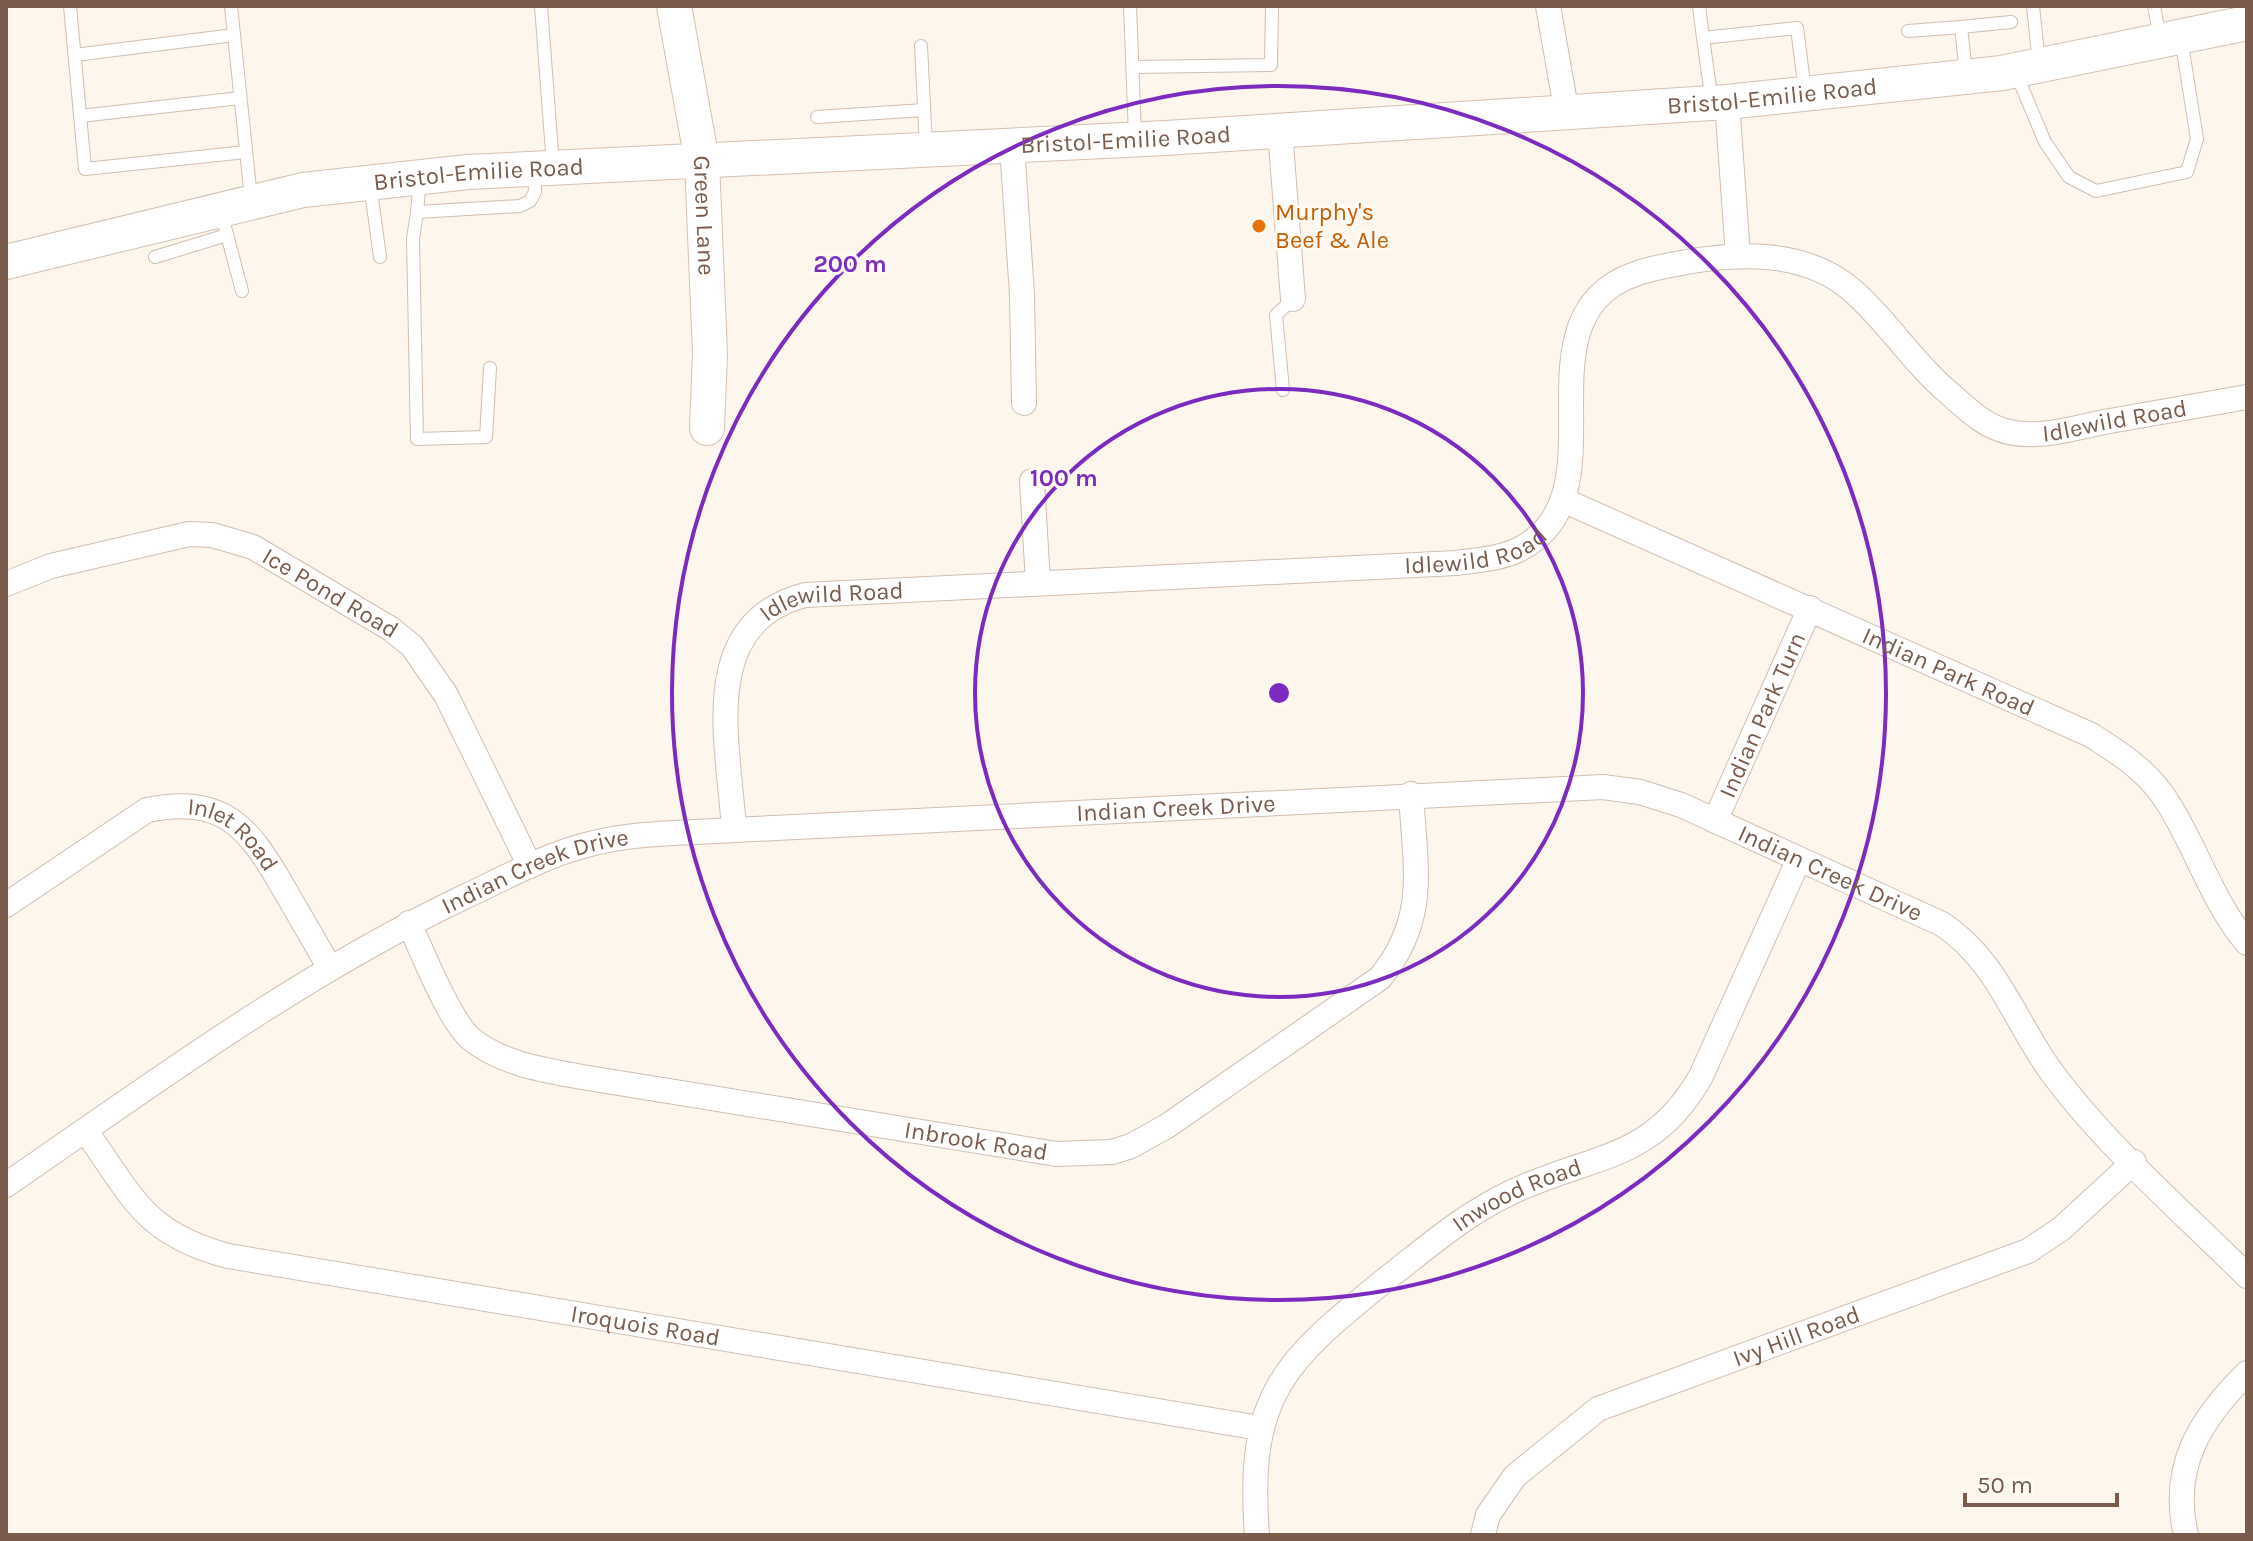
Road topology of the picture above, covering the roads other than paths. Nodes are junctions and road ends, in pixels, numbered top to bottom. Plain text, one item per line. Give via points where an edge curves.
1 (70, 6) edge
2 (231, 6) edge
3 (541, 6) edge
4 (674, 6) edge
5 (1130, 6) edge
6 (1272, 6) edge
7 (1548, 6) edge
8 (1699, 6) edge
9 (2033, 6) edge
10 (2154, 6) edge
11 (2011, 22) dead end
12 (2235, 23) edge
13 (1961, 27) junction
14 (1908, 31) dead end
15 (234, 35) junction
16 (1703, 38) junction
17 (2171, 40) junction
18 (921, 46) dead end
19 (75, 55) junction
20 (1133, 67) junction
21 (2027, 68) junction
22 (1966, 77) junction
23 (1805, 94) junction
24 (240, 98) junction
25 (1720, 102) junction
26 (924, 110) junction
27 (1567, 114) junction
28 (80, 116) junction
29 (817, 117) dead end
30 (1280, 131) junction
31 (1136, 140) junction
32 (1012, 146) junction
33 (926, 150) junction
34 (246, 152) junction
35 (702, 161) junction
36 (544, 168) junction
37 (420, 176) junction
38 (369, 181) junction
39 (417, 212) junction
40 (233, 215) junction
41 (1738, 256) junction
42 (155, 257) dead end
43 (380, 257) dead end
44 (6, 262) edge
45 (242, 291) dead end
46 (1293, 299) joint
47 (490, 368) dead end
48 (1283, 390) dead end
49 (2247, 397) edge
50 (1024, 403) dead end
51 (707, 428) dead end
52 (1032, 481) dead end
53 (1563, 500) junction
54 (1038, 583) junction
55 (6, 584) edge
56 (1810, 608) junction
57 (1411, 794) junction
58 (1715, 821) junction
59 (734, 830) junction
60 (1799, 859) junction
61 (530, 866) junction
62 (6, 905) edge
63 (409, 923) junction
64 (2247, 943) edge
65 (329, 967) junction
66 (85, 1130) junction
67 (2134, 1162) junction
68 (6, 1185) edge
69 (2247, 1276) edge
70 (2247, 1373) edge
71 (1260, 1428) junction
72 (1257, 1535) edge
73 (1483, 1535) edge
74 (2186, 1535) edge

1 - 19 lane
2 - 15 lane
3 - 36 lane
4 - 35 street, Green Lane
5 - 20 lane
6 - 20 lane via 1271,65
7 - 27 street
8 - 16 lane
9 - 21 lane
10 - 17 lane
11 - 13 lane
12 - 17 street, Bristol-Emilie Road
13 - 14 lane
13 - 22 lane
15 - 19 lane
15 - 24 lane
16 - 23 lane via 1797,28
16 - 25 lane
17 - 21 street, Bristol-Emilie Road
17 - 21 lane via 2197,139 2187,172 2096,191 2069,177 2045,142
18 - 26 lane
19 - 28 lane
20 - 31 lane
21 - 22 street, Bristol-Emilie Road
22 - 23 street, Bristol-Emilie Road
23 - 25 street, Bristol-Emilie Road
24 - 28 lane
24 - 34 lane
25 - 27 street, Bristol-Emilie Road
25 - 41 street
26 - 29 lane
26 - 33 lane
27 - 30 street, Bristol-Emilie Road
28 - 34 lane via 85,169
30 - 31 street, Bristol-Emilie Road
30 - 46 street
31 - 32 street, Bristol-Emilie Road
32 - 33 street, Bristol-Emilie Road
32 - 50 street
33 - 35 street, Bristol-Emilie Road
34 - 40 lane
35 - 36 street, Bristol-Emilie Road
35 - 51 street, Green Lane via 710,354
36 - 37 street, Bristol-Emilie Road
36 - 39 lane via 530,201 520,206
37 - 38 street, Bristol-Emilie Road
37 - 39 lane
38 - 40 street, Bristol-Emilie Road
38 - 43 lane
39 - 47 lane via 417,439 486,437
40 - 42 lane
40 - 44 street, Bristol-Emilie Road
40 - 45 lane
41 - 49 street, Idlewild Road via 1800,263 1852,290 1933,380 1976,417 2007,432 2045,433
41 - 53 street, Idlewild Road via 1649,270 1625,278 1593,304 1569,374 1573,461
46 - 48 lane via 1276,315
52 - 54 street
53 - 54 street, Idlewild Road via 1535,539 1492,559
53 - 56 street, Indian Park Road
54 - 59 street, Idlewild Road via 805,595 758,617 741,636 729,671
55 - 61 street, Ice Pond Road via 51,566 189,534 253,547 391,629 426,661
56 - 58 street, Indian Park Turn
56 - 64 street, Indian Park Road via 2091,735 2131,760 2168,803 2220,905
57 - 58 street, Indian Creek Drive via 1603,787 1640,792
57 - 59 street, Indian Creek Drive
57 - 63 street, Inbrook Road via 1415,910 1400,953 1380,978 1167,1126 1112,1152 1057,1154 511,1061 493,1054 461,1028
58 - 60 street, Indian Creek Drive
59 - 61 street, Indian Creek Drive via 621,838
60 - 67 street, Indian Creek Drive via 1959,935 1989,968 2053,1073
60 - 71 street, Inwood Road via 1684,1106 1643,1141 1512,1191 1435,1238 1309,1345 1273,1394
61 - 63 street, Indian Creek Drive
62 - 65 street, Inlet Road via 147,810 196,806 234,820 258,843
63 - 65 street, Indian Creek Drive
65 - 66 street, Indian Creek Drive
66 - 68 street, Indian Creek Drive
66 - 71 street, Iroquois Road via 150,1219 190,1246 228,1256
67 - 69 street, Indian Creek Drive
67 - 73 street, Ivy Hill Road via 2061,1229 2028,1251 1598,1409 1515,1476 1488,1515
70 - 74 street via 2210,1413 2189,1449 2182,1484
71 - 72 street, Inwood Road via 1254,1491

